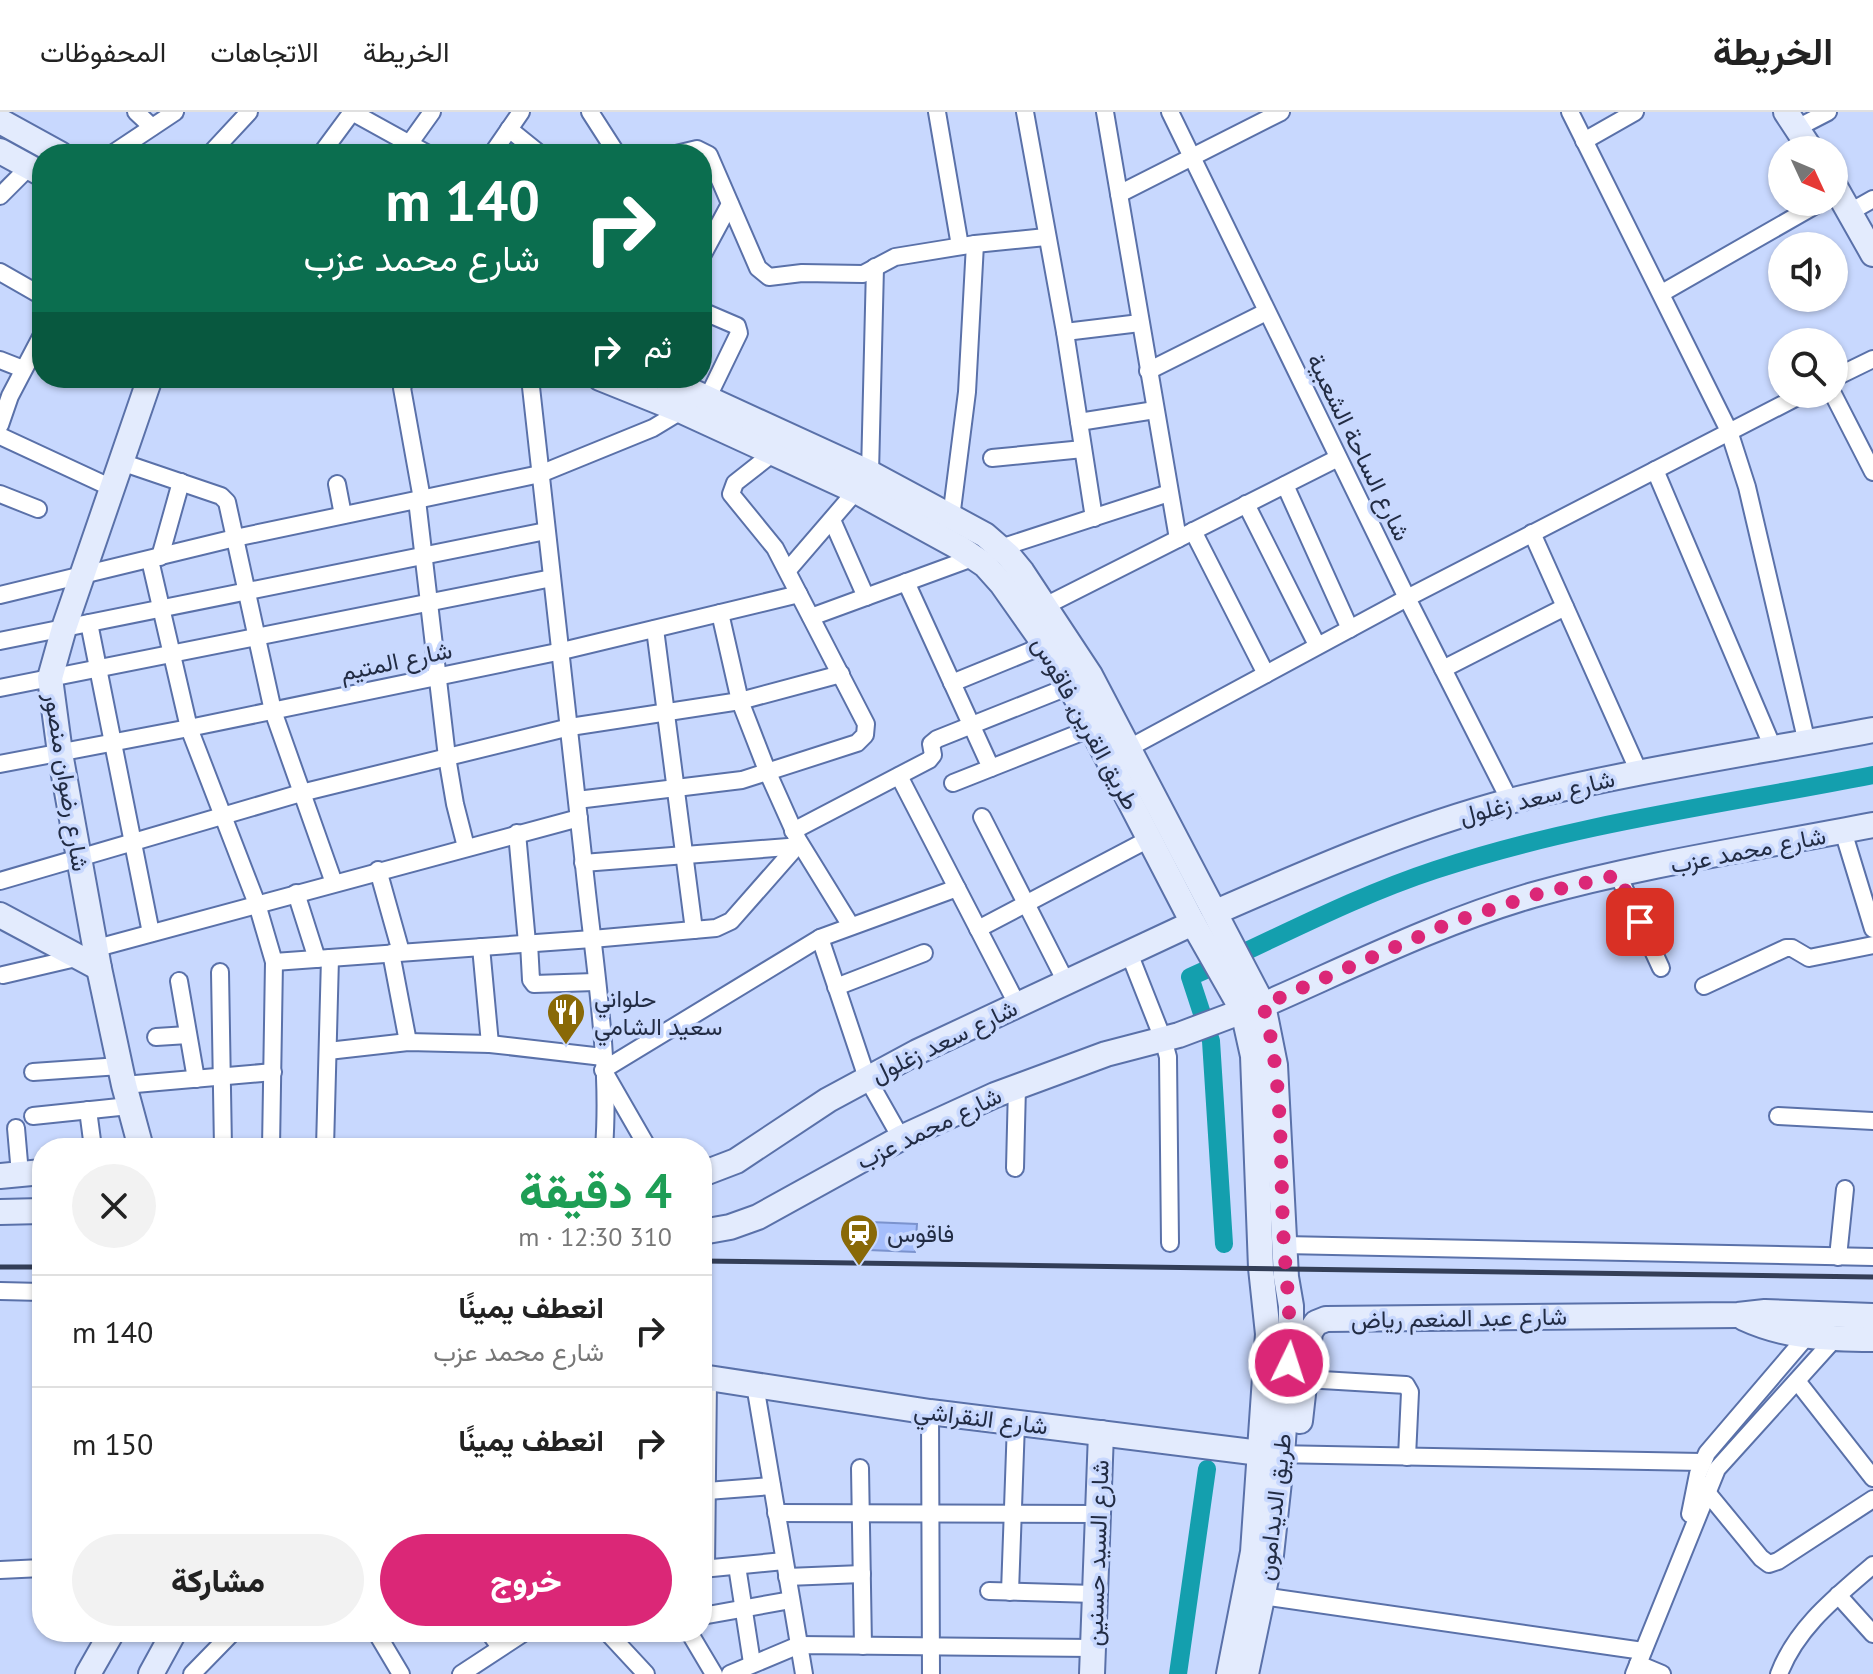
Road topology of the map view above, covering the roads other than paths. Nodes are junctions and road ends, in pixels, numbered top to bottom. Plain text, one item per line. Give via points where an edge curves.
1 (136, 112) edge
2 (175, 112) edge
3 (249, 112) edge
4 (352, 112) edge
5 (432, 112) edge
6 (521, 112) edge
7 (590, 112) edge
8 (937, 112) edge
9 (1025, 112) edge
10 (1105, 112) edge
11 (1170, 112) edge
12 (1281, 112) edge
13 (1570, 112) edge
14 (1635, 112) edge
15 (1828, 112) edge
16 (1791, 120) edge
17 (0, 121) edge
18 (152, 127) junction
19 (509, 129) junction
20 (1584, 141) junction
21 (42, 144) edge
22 (127, 144) edge
23 (219, 144) edge
24 (328, 144) edge
25 (399, 144) edge
26 (410, 144) edge
27 (499, 144) edge
28 (528, 144) edge
29 (611, 144) edge
30 (0, 151) edge
31 (1190, 158) junction
32 (712, 165) edge
33 (32, 168) edge
34 (32, 173) edge
35 (1119, 194) junction
36 (0, 196) edge
37 (1848, 198) edge
38 (1873, 199) edge
39 (730, 204) junction
40 (1801, 216) edge
41 (1848, 216) edge
42 (712, 237) edge
43 (1046, 237) junction
44 (967, 245) junction
45 (1873, 254) edge
46 (875, 267) junction
47 (0, 272) edge
48 (32, 290) edge
49 (1662, 293) junction
50 (1266, 312) junction
51 (712, 315) edge
52 (1140, 323) junction
53 (1065, 332) junction
54 (32, 353) edge
55 (1873, 359) edge
56 (0, 360) edge
57 (23, 369) junction
58 (1148, 371) junction
59 (1848, 371) edge
60 (712, 383) edge
61 (147, 388) edge
62 (402, 388) edge
63 (531, 388) edge
64 (625, 388) edge
65 (686, 388) edge
66 (709, 388) edge
67 (705, 396) junction
68 (1775, 408) edge
69 (1840, 408) edge
70 (1155, 410) junction
71 (682, 411) junction
72 (1079, 422) junction
73 (0, 425) edge
74 (1729, 431) junction
75 (0, 436) edge
76 (1083, 449) junction
77 (772, 454) junction
78 (992, 458) dead end
79 (1338, 458) junction
80 (121, 462) junction
81 (1655, 470) junction
82 (1873, 472) edge
83 (540, 474) junction
84 (181, 482) junction
85 (863, 482) junction
86 (337, 484) dead end
87 (1285, 485) junction
88 (112, 488) junction
89 (1169, 493) junction
90 (0, 494) edge
91 (419, 500) junction
92 (1246, 504) junction
93 (38, 509) dead end
94 (343, 515) junction
95 (951, 518) junction
96 (1094, 518) junction
97 (832, 520) junction
98 (546, 531) junction
99 (1532, 533) junction
100 (1186, 535) junction
101 (235, 538) junction
102 (1000, 548) junction
103 (423, 556) junction
104 (975, 557) junction
105 (155, 559) junction
106 (788, 570) junction
107 (82, 577) junction
108 (552, 578) junction
109 (906, 582) junction
110 (247, 591) junction
111 (799, 594) junction
112 (0, 595) edge
113 (866, 597) junction
114 (1407, 598) junction
115 (428, 603) junction
116 (1045, 606) junction
117 (1565, 607) junction
118 (160, 609) junction
119 (720, 613) junction
120 (811, 617) junction
121 (89, 623) junction
122 (64, 628) junction
123 (655, 629) junction
124 (1350, 629) junction
125 (257, 637) junction
126 (0, 641) edge
127 (1045, 645) junction
128 (1317, 645) junction
129 (562, 651) junction
130 (170, 654) junction
131 (98, 668) junction
132 (1443, 669) junction
133 (841, 674) junction
134 (1266, 674) junction
135 (438, 676) junction
136 (50, 678) junction
137 (952, 683) junction
138 (1070, 686) junction
139 (0, 688) edge
140 (740, 701) junction
141 (273, 711) junction
142 (666, 711) junction
143 (972, 725) junction
144 (570, 727) junction
145 (189, 728) junction
146 (1092, 728) junction
147 (1873, 730) edge
148 (113, 743) junction
149 (1807, 743) junction
150 (1129, 748) junction
151 (1774, 750) junction
152 (60, 753) junction
153 (447, 757) junction
154 (2, 761) edge
155 (991, 768) junction
156 (1639, 772) junction
157 (768, 773) junction
158 (899, 776) junction
159 (953, 783) dead end
160 (676, 788) junction
161 (301, 793) junction
162 (577, 800) junction
163 (1510, 801) junction
164 (223, 814) junction
165 (982, 817) dead end
166 (579, 818) junction
167 (1873, 825) edge
168 (1843, 831) junction
169 (517, 833) junction
170 (1149, 839) junction
171 (797, 841) junction
172 (133, 842) junction
173 (466, 847) junction
174 (684, 855) junction
175 (79, 858) junction
176 (583, 863) junction
177 (378, 870) junction
178 (1618, 875) junction
179 (0, 881) edge
180 (334, 883) junction
181 (957, 888) junction
182 (296, 893) junction
183 (1028, 903) junction
184 (257, 904) junction
185 (0, 915) edge
186 (851, 926) junction
187 (1210, 928) junction
188 (978, 929) junction
189 (1873, 929) edge
190 (694, 930) junction
191 (151, 933) junction
192 (820, 938) junction
193 (592, 939) junction
194 (528, 943) junction
195 (1873, 945) edge
196 (481, 947) junction
197 (396, 953) junction
198 (924, 953) dead end
199 (1129, 953) junction
200 (92, 958) junction
201 (323, 958) junction
202 (274, 962) junction
203 (1661, 968) dead end
204 (220, 972) dead end
205 (3, 975) dead end
206 (179, 981) dead end
207 (595, 982) junction
208 (1066, 982) junction
209 (1704, 986) dead end
210 (836, 987) junction
211 (1244, 1003) junction
212 (1018, 1006) junction
213 (188, 1035) junction
214 (156, 1037) dead end
215 (1171, 1037) junction
216 (408, 1042) junction
217 (490, 1044) junction
218 (328, 1051) junction
219 (603, 1063) junction
220 (33, 1072) dead end
221 (273, 1072) junction
222 (222, 1076) junction
223 (867, 1078) junction
224 (196, 1079) junction
225 (124, 1086) junction
226 (1017, 1086) junction
227 (88, 1110) junction
228 (33, 1116) dead end
229 (1778, 1116) dead end
230 (1873, 1121) edge
231 (16, 1128) dead end
232 (92, 1138) edge
233 (138, 1138) edge
234 (223, 1138) edge
235 (271, 1138) edge
236 (325, 1138) edge
237 (604, 1138) edge
238 (643, 1138) edge
239 (901, 1138) junction
240 (1268, 1141) junction
241 (1015, 1168) dead end
242 (712, 1170) edge
243 (21, 1174) edge
244 (1845, 1189) dead end
245 (32, 1211) edge
246 (0, 1212) edge
247 (712, 1230) edge
248 (1170, 1243) dead end
249 (1284, 1245) junction
250 (1838, 1257) junction
251 (1873, 1257) edge
252 (0, 1291) edge
253 (32, 1292) edge
254 (1814, 1313) junction
255 (1738, 1315) junction
256 (1873, 1316) edge
257 (1841, 1327) junction
258 (1807, 1336) junction
259 (1873, 1339) edge
260 (712, 1378) edge
261 (1305, 1379) junction
262 (1797, 1381) junction
263 (755, 1385) junction
264 (930, 1412) junction
265 (1016, 1423) junction
266 (1101, 1433) junction
267 (1279, 1454) junction
268 (1407, 1457) junction
269 (1702, 1462) junction
270 (860, 1468) dead end
271 (1873, 1478) edge
272 (772, 1486) junction
273 (712, 1491) edge
274 (1706, 1491) junction
275 (1873, 1499) edge
276 (776, 1513) junction
277 (860, 1513) junction
278 (931, 1514) junction
279 (1012, 1514) junction
280 (1098, 1514) junction
281 (1683, 1551) junction
282 (1262, 1553) junction
283 (1873, 1565) edge
284 (737, 1566) junction
285 (32, 1568) edge
286 (712, 1568) edge
287 (785, 1569) junction
288 (0, 1570) edge
289 (862, 1574) junction
290 (989, 1591) dead end
291 (1010, 1592) junction
292 (1095, 1594) junction
293 (1838, 1595) junction
294 (1262, 1596) junction
295 (791, 1600) junction
296 (744, 1608) junction
297 (712, 1614) edge
298 (1873, 1634) edge
299 (106, 1642) edge
300 (169, 1642) edge
301 (225, 1642) edge
302 (382, 1642) edge
303 (496, 1642) edge
304 (508, 1642) edge
305 (616, 1642) edge
306 (695, 1642) edge
307 (799, 1645) junction
308 (863, 1646) junction
309 (930, 1646) junction
310 (500, 1647) junction
311 (1093, 1648) junction
312 (752, 1663) junction
313 (1639, 1663) edge
314 (201, 1671) edge
315 (88, 1674) edge
316 (151, 1674) edge
317 (401, 1674) edge
318 (461, 1674) edge
319 (646, 1674) edge
320 (714, 1674) edge
321 (730, 1674) edge
322 (804, 1674) edge
323 (931, 1674) edge
324 (1092, 1674) edge
325 (1229, 1674) edge
326 (1246, 1674) edge
327 (1662, 1674) edge
328 (1779, 1674) edge

1 - 18 street
2 - 18 street
3 - 23 street
4 - 24 street
4 - 25 street
5 - 26 street
6 - 19 street
7 - 29 street
8 - 44 street
9 - 43 street
10 - 35 street
11 - 31 street, شارع الساحة الشعبية
12 - 31 street
13 - 20 street
14 - 20 street
15 - 16 street
17 - 21 main road
18 - 22 street
19 - 27 street
19 - 28 street
20 - 49 street
30 - 33 main road
31 - 35 street
31 - 50 street, شارع الساحة الشعبية
32 - 39 street
34 - 36 street
35 - 52 street
37 - 38 street
39 - 42 street
39 - 46 street via 764,276 856,275
40 - 49 street
41 - 45 main road
43 - 44 street
43 - 53 street
44 - 46 street via 895,257
44 - 95 street via 967,392
46 - 85 street
47 - 48 street
49 - 74 street
50 - 58 street
50 - 79 street, شارع الساحة الشعبية
51 - 60 street via 737,326 739,333
52 - 53 street
52 - 58 street
53 - 72 street
54 - 57 street
55 - 59 street
56 - 57 street
57 - 73 street
58 - 70 street
61 - 80 main road, شارع رضوان منصور
62 - 91 street
63 - 83 street
64 - 71 main road, طريق القرين, فاقوس
65 - 67 main road, طريق القرين, فاقوس
66 - 67 street
67 - 71 street
67 - 85 main road, طريق القرين, فاقوس
68 - 74 street
69 - 82 street
70 - 72 street
70 - 89 street
71 - 77 main road, طريق القرين, فاقوس
71 - 83 street
72 - 76 street
74 - 81 street
74 - 149 street
75 - 88 street
76 - 78 street
76 - 96 street
77 - 85 main road, طريق القرين, فاقوس
77 - 106 street via 735,483 731,494
79 - 87 street
79 - 114 street, شارع الساحة الشعبية
80 - 84 street
80 - 88 main road, شارع رضوان منصور
81 - 99 street
81 - 151 street
83 - 91 street
83 - 98 street
84 - 101 street via 225,498
84 - 105 street
85 - 95 main road, طريق القرين, فاقوس
85 - 97 street
85 - 104 main road, طريق القرين, فاقوس
86 - 94 street
87 - 92 street
87 - 124 street
88 - 107 main road, شارع رضوان منصور
89 - 96 street
89 - 100 street
90 - 93 street
91 - 94 street
91 - 103 street
92 - 100 street
92 - 128 street
94 - 101 street
95 - 102 main road, طريق القرين, فاقوس
96 - 102 street
97 - 106 street
97 - 113 street
98 - 103 street
98 - 108 street
99 - 114 street
99 - 117 street
100 - 116 street
100 - 134 street
101 - 105 street
101 - 110 street
102 - 116 main road, طريق القرين, فاقوس
103 - 110 street
103 - 115 street
104 - 109 street
104 - 127 main road, طريق القرين, فاقوس via 1002,584
105 - 107 street
105 - 118 street
106 - 111 street
107 - 112 street
107 - 122 main road, شارع رضوان منصور
108 - 115 street
108 - 129 street
109 - 113 street
109 - 137 street
110 - 118 street
110 - 125 street
111 - 119 street, شارع المتيم
111 - 120 street
113 - 120 street
114 - 124 street
114 - 132 street, شارع الساحة الشعبية
115 - 125 street
115 - 135 street
116 - 150 main road, طريق القرين, فاقوس
117 - 132 street
117 - 156 street
118 - 121 street
118 - 130 street
119 - 123 street, شارع المتيم
119 - 140 street
120 - 133 street
121 - 122 street
121 - 131 street
122 - 126 street
122 - 136 main road, شارع رضوان منصور
123 - 129 street, شارع المتيم
123 - 142 street
124 - 128 street
125 - 130 street
125 - 141 street
127 - 137 street
127 - 138 main road, طريق القرين, فاقوس
128 - 134 street
129 - 135 street, شارع المتيم
129 - 144 street
130 - 131 street
130 - 145 street
131 - 136 street
131 - 148 street
132 - 163 street, شارع الساحة الشعبية
133 - 140 street
133 - 157 street via 866,724 865,735 857,743
134 - 150 street
135 - 141 street, شارع المتيم
135 - 153 street
136 - 139 street
136 - 152 main road, شارع رضوان منصور
137 - 143 street
138 - 143 street
138 - 146 main road, طريق القرين, فاقوس
140 - 142 street
140 - 157 street
141 - 145 street, شارع المتيم
141 - 161 street
142 - 144 street
142 - 160 street
143 - 155 street
143 - 158 street via 933,741 931,759
144 - 153 street
144 - 162 street
145 - 148 street, شارع المتيم
145 - 164 street
146 - 155 street
146 - 170 main road, طريق القرين, فاقوس
147 - 149 main road, شارع سعد زغلول
148 - 152 street, شارع المتيم
148 - 172 street
149 - 151 main road, شارع سعد زغلول
150 - 187 main road, طريق القرين, فاقوس
151 - 156 main road, شارع سعد زغلول
152 - 154 street, شارع المتيم
152 - 175 main road, شارع رضوان منصور
153 - 161 street
153 - 173 street
155 - 159 street
156 - 163 main road, شارع سعد زغلول
157 - 160 street
157 - 171 street
158 - 171 street
158 - 181 street
160 - 162 street
160 - 174 street
161 - 164 street
161 - 180 street
162 - 166 street
163 - 187 main road, شارع سعد زغلول via 1389,839
164 - 172 street
164 - 184 street
165 - 183 street
166 - 169 street
166 - 176 street
167 - 168 main road, شارع محمد عزب
168 - 178 main road, شارع محمد عزب
168 - 189 street
169 - 173 street
169 - 194 street
170 - 183 street
170 - 187 main road, طريق القرين, فاقوس
171 - 174 street
171 - 186 street
171 - 190 street via 731,921
172 - 175 street
172 - 191 street
173 - 177 street
174 - 176 street
174 - 190 street
175 - 179 street
175 - 200 main road, شارع رضوان منصور
176 - 193 street
177 - 180 street
177 - 197 street
178 - 203 street
178 - 211 main road, شارع محمد عزب via 1450,923
180 - 182 street
181 - 186 street
181 - 188 street
182 - 184 street
182 - 201 street
183 - 188 street
183 - 208 street
184 - 191 street
184 - 202 street
185 - 200 main road
186 - 192 street
187 - 199 main road, شارع سعد زغلول
187 - 211 main road, طريق القرين, فاقوس
188 - 212 street
190 - 193 street
191 - 200 street
192 - 210 street
192 - 219 street
193 - 194 street
193 - 207 street
194 - 196 street
194 - 207 street via 534,984
195 - 209 street via 1809,958 1786,948
196 - 197 street
196 - 217 street
197 - 201 street
197 - 216 street
198 - 210 street
199 - 208 main road, شارع سعد زغلول
199 - 215 street
200 - 205 street
200 - 225 main road, شارع رضوان منصور
201 - 202 street
201 - 218 street
202 - 221 street
204 - 222 street
206 - 213 street
207 - 219 street
208 - 212 main road, شارع سعد زغلول
210 - 223 street
211 - 215 main road, شارع محمد عزب
211 - 240 main road, طريق الديدامون via 1270,1028 1275,1065
212 - 223 main road, شارع سعد زغلول
213 - 214 street
213 - 224 street
215 - 226 main road, شارع محمد عزب
215 - 248 street
216 - 217 street
216 - 218 street
217 - 219 street
218 - 236 street
219 - 237 street
219 - 238 street
220 - 225 street
221 - 222 street
221 - 235 street
222 - 224 street
222 - 234 street
223 - 239 street
223 - 242 main road, شارع سعد زغلول via 736,1161
224 - 225 street
225 - 227 street
225 - 233 main road, شارع رضوان منصور
226 - 239 main road, شارع محمد عزب
226 - 241 street
227 - 228 street
227 - 232 street
229 - 230 street
231 - 243 street
239 - 247 main road, شارع محمد عزب via 758,1217
240 - 249 main road, طريق الديدامون
240 - 267 main road, طريق الديدامون via 1261,1268
244 - 250 street
245 - 246 main road
249 - 250 street
249 - 267 main road, طريق الديدامون via 1292,1320
250 - 251 street
252 - 253 street
254 - 255 main road, شارع عبد المنعم رياض
254 - 257 main road, شارع عبد المنعم رياض
254 - 258 street
255 - 258 main road, شارع عبد المنعم رياض
255 - 261 main road, شارع عبد المنعم رياض via 1326,1319 1310,1332
256 - 257 main road, شارع عبد المنعم رياض
257 - 258 main road, شارع عبد المنعم رياض
257 - 259 main road, شارع عبد المنعم رياض
257 - 262 street
258 - 269 street
260 - 263 main road, شارع النقراشي
261 - 267 main road, شارع عبد المنعم رياض
261 - 268 street via 1406,1385
262 - 271 street
262 - 274 street via 1725,1458
263 - 264 main road, شارع النقراشي
263 - 272 street
264 - 265 main road, شارع النقراشي
264 - 278 street
265 - 266 main road, شارع النقراشي
265 - 279 street
266 - 267 main road, شارع النقراشي
266 - 280 main road, شارع السيد حسنين
267 - 268 street
267 - 282 main road, طريق الديدامون
268 - 269 street
269 - 281 street
270 - 277 street
272 - 273 street
272 - 276 street
274 - 275 street via 1769,1564
274 - 281 street
276 - 277 street
276 - 287 street
277 - 278 street
277 - 289 street
278 - 279 street
278 - 309 street
279 - 280 street
279 - 291 street
280 - 292 main road, شارع السيد حسنين
281 - 313 street
282 - 294 main road, طريق الديدامون
282 - 325 main road, طريق الديدامون
283 - 293 street
284 - 286 street
284 - 287 street
284 - 296 street
285 - 288 street
287 - 289 street
287 - 295 street
289 - 308 street
290 - 291 street
291 - 292 street
292 - 311 main road, شارع السيد حسنين
293 - 298 street
293 - 328 street via 1798,1637
294 - 313 street
294 - 326 main road, طريق الديدامون
295 - 296 street
295 - 307 street
296 - 297 street
296 - 312 street
299 - 315 main road
300 - 316 main road
301 - 314 street
302 - 317 street
303 - 310 street
304 - 310 street
305 - 319 street
306 - 320 street
307 - 308 street
307 - 312 street
307 - 322 street
308 - 309 street
309 - 311 street
309 - 323 street
310 - 318 street
311 - 324 main road, شارع السيد حسنين
312 - 321 street
313 - 327 street

